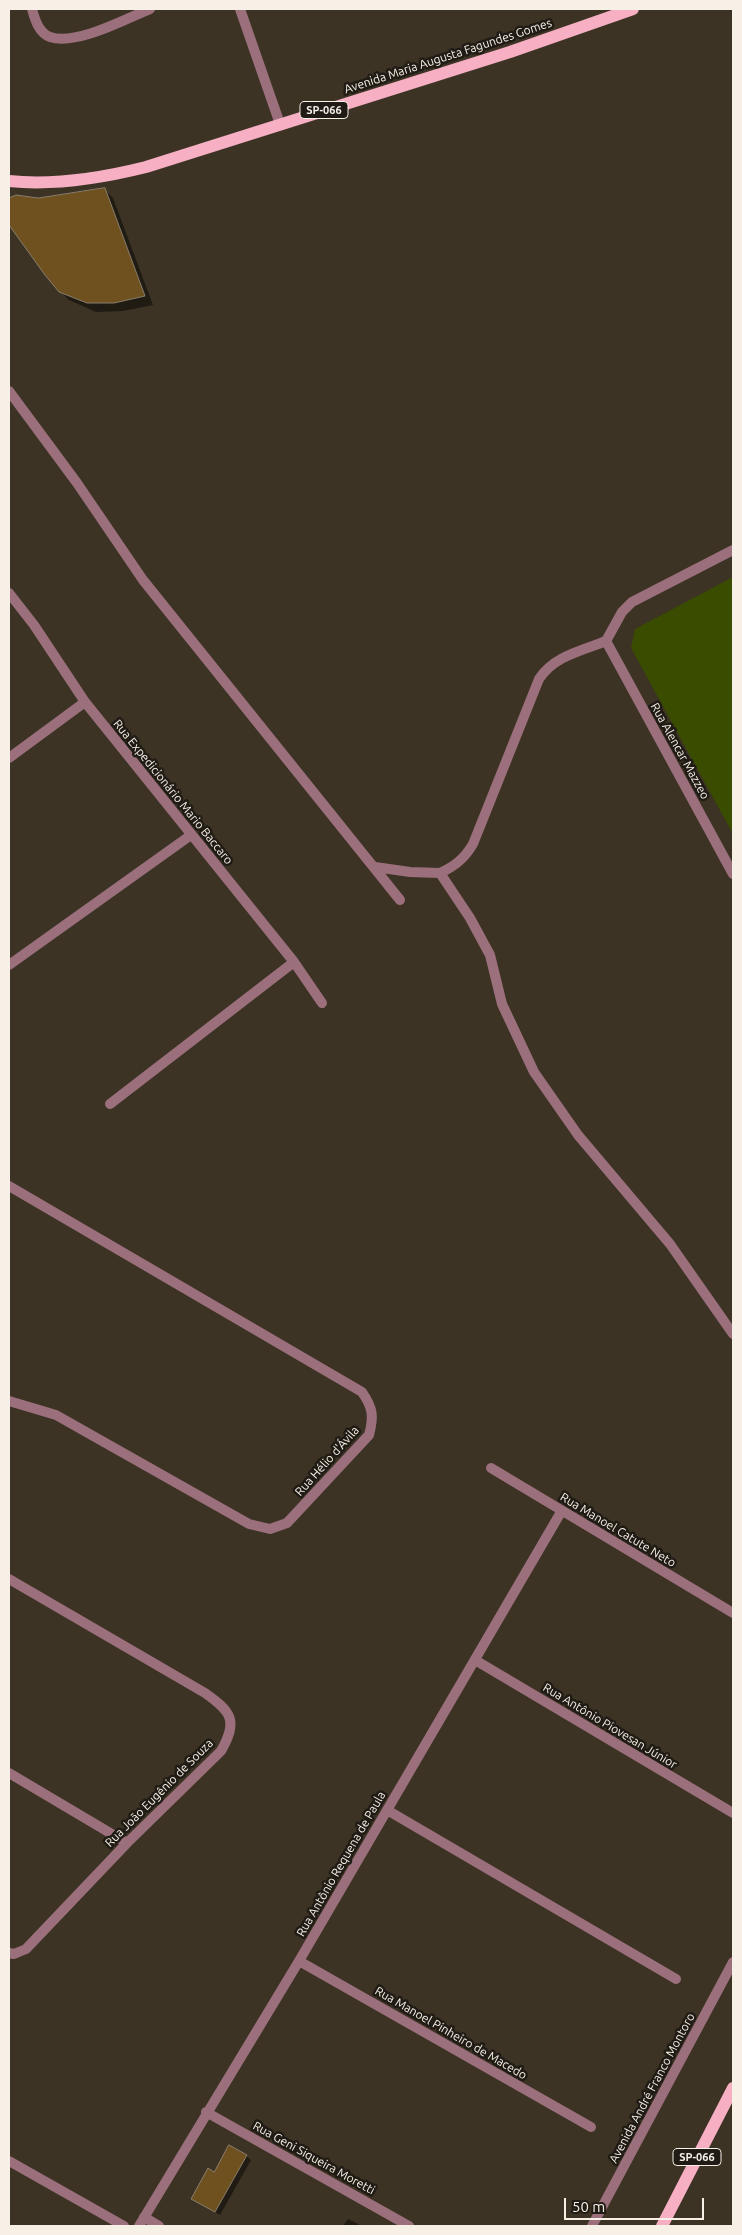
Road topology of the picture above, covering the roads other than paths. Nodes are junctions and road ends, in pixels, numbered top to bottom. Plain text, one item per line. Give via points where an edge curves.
1 (32, 9) edge
2 (150, 9) edge
3 (240, 9) edge
4 (633, 9) edge
5 (280, 124) junction
6 (9, 181) edge
7 (9, 391) edge
8 (733, 550) edge
9 (9, 593) edge
10 (606, 641) junction
11 (86, 702) junction
12 (9, 758) edge
13 (191, 835) junction
14 (375, 867) junction
15 (440, 873) junction
16 (733, 874) edge
17 (400, 900) dead end
18 (294, 962) junction
19 (9, 965) edge
20 (322, 1003) dead end
21 (110, 1104) dead end
22 (9, 1186) edge
23 (733, 1334) edge
24 (9, 1401) edge
25 (491, 1468) dead end
26 (561, 1512) junction
27 (9, 1579) edge
28 (733, 1613) edge
29 (475, 1660) junction
30 (9, 1773) edge
31 (387, 1810) junction
32 (733, 1813) edge
33 (127, 1843) junction
34 (9, 1953) edge
35 (299, 1961) junction
36 (733, 1962) edge
37 (676, 1979) dead end
38 (733, 2088) edge
39 (206, 2112) junction
40 (591, 2127) dead end
41 (9, 2161) edge
42 (141, 2222) edge
43 (124, 2226) edge
44 (159, 2226) edge
45 (409, 2226) edge
46 (592, 2226) edge
47 (662, 2226) edge

1 - 2 street via 39,28 49,37 65,39 81,37
3 - 5 street
4 - 5 main road, Avenida Maria Augusta Fagundes Gomes / SP-066 via 510,52
5 - 6 main road, Avenida Maria Augusta Fagundes Gomes / SP-066 via 110,176 63,182
7 - 14 street via 143,580
8 - 10 street via 632,602 622,612
9 - 11 street, Rua Expedicionário Mario Baccaro
10 - 15 street via 557,660 546,669 474,844 466,856
10 - 16 street, Rua Alencar Mazzeo
11 - 12 street
11 - 13 street, Rua Expedicionário Mario Baccaro
13 - 18 street, Rua Expedicionário Mario Baccaro
13 - 19 street
14 - 15 street
14 - 17 street
15 - 23 street via 490,955 502,1004 534,1072 578,1134 670,1244
18 - 20 street, Rua Expedicionário Mario Baccaro
18 - 21 street
22 - 24 street, Rua Hélio d'Ávila via 362,1392 370,1403 373,1418 369,1435 287,1523 270,1529 249,1524 56,1414
25 - 26 street, Rua Manoel Catute Neto
26 - 28 street, Rua Manoel Catute Neto
26 - 29 street, Rua Antônio Requena de Paula
27 - 33 street, Rua João Eugênio de Souza via 205,1693 222,1705 231,1719 230,1735 221,1751
29 - 31 street, Rua Antônio Requena de Paula
29 - 32 street, Rua Antônio Piovesan Júnior
30 - 33 street
31 - 35 street, Rua Antônio Requena de Paula
31 - 37 street
33 - 34 street, Rua João Eugênio de Souza via 26,1949
35 - 39 street, Rua Antônio Requena de Paula
35 - 40 street, Rua Manoel Pinheiro de Macedo
36 - 46 street, Avenida André Franco Montoro
38 - 47 main road, SP-066
39 - 42 street, Rua Antônio Requena de Paula
39 - 45 street, Rua Geni Siqueira Moretti
41 - 43 street
42 - 44 street

